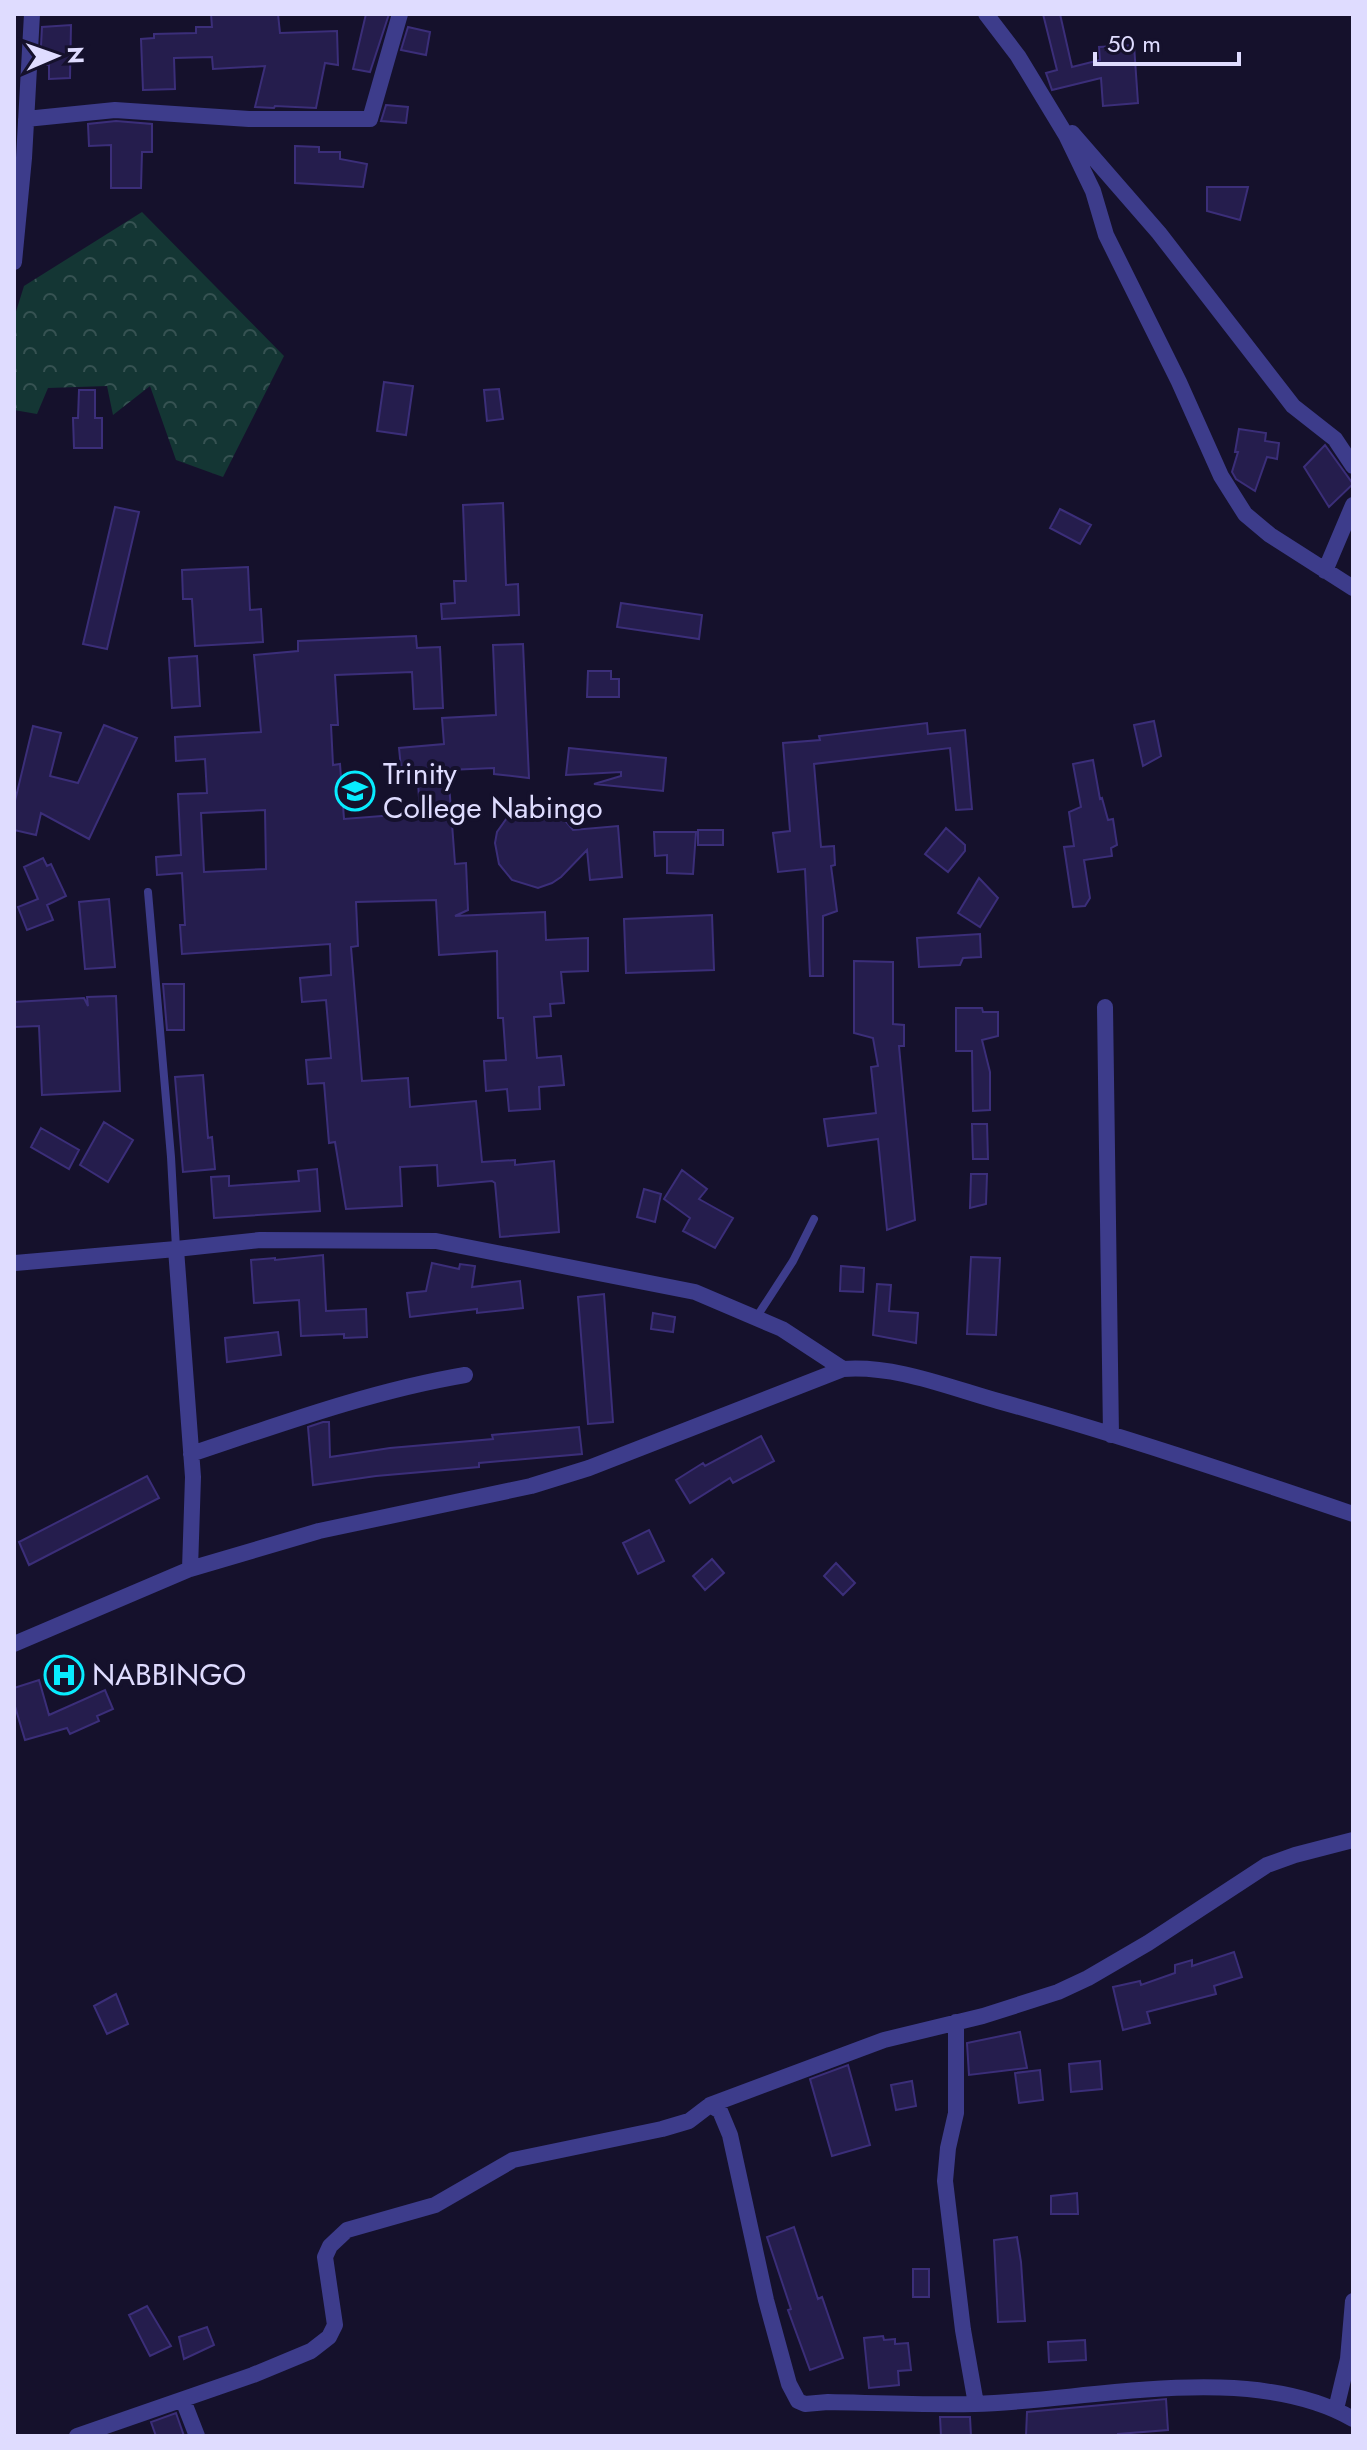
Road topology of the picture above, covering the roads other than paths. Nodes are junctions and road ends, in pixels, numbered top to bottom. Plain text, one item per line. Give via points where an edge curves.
1 (32, 14) edge
2 (400, 14) edge
3 (986, 14) edge
4 (1048, 105) junction
5 (26, 119) junction
6 (14, 262) edge
7 (1353, 466) edge
8 (1353, 505) edge
9 (1325, 571) junction
10 (1353, 588) edge
11 (148, 892) dead end
12 (1105, 1007) dead end
13 (814, 1219) dead end
14 (176, 1249) junction
15 (14, 1262) edge
16 (14, 1269) edge
17 (756, 1318) junction
18 (843, 1369) junction
19 (465, 1375) dead end
20 (1111, 1435) junction
21 (191, 1454) junction
22 (1353, 1514) edge
23 (190, 1569) junction
24 (14, 1644) edge
25 (1353, 1840) edge
26 (956, 2022) junction
27 (710, 2105) junction
28 (1353, 2301) edge
29 (183, 2400) junction
30 (976, 2404) junction
31 (1336, 2409) junction
32 (1353, 2419) edge
33 (77, 2436) edge
34 (197, 2436) edge

1 - 5 street
2 - 5 street via 370,119 249,119 115,110
3 - 4 street
4 - 7 street via 1159,233 1293,406 1335,439
4 - 9 street via 1080,163 1106,235 1221,476 1245,514
5 - 6 street
8 - 9 street
9 - 10 street
11 - 14 lane
12 - 20 street
13 - 17 lane
14 - 15 street
14 - 17 street via 260,1240 436,1241 695,1292
14 - 21 street
15 - 16 street
17 - 18 street
18 - 20 street via 893,1372
18 - 23 street via 531,1486 319,1531
19 - 21 street via 359,1399
20 - 22 street
21 - 23 street
23 - 24 street
25 - 26 street via 1267,1865 1148,1943 1058,1992
26 - 27 street via 884,2040
26 - 30 street via 956,2113 945,2181
27 - 29 street via 689,2121 662,2129 513,2160 435,2205 347,2230 325,2257 335,2318 329,2337 294,2360
27 - 30 street via 720,2111 730,2135 766,2300 798,2401
28 - 31 street via 1348,2359
29 - 33 street
29 - 34 street
30 - 31 street via 1234,2388 1286,2394
31 - 32 street

